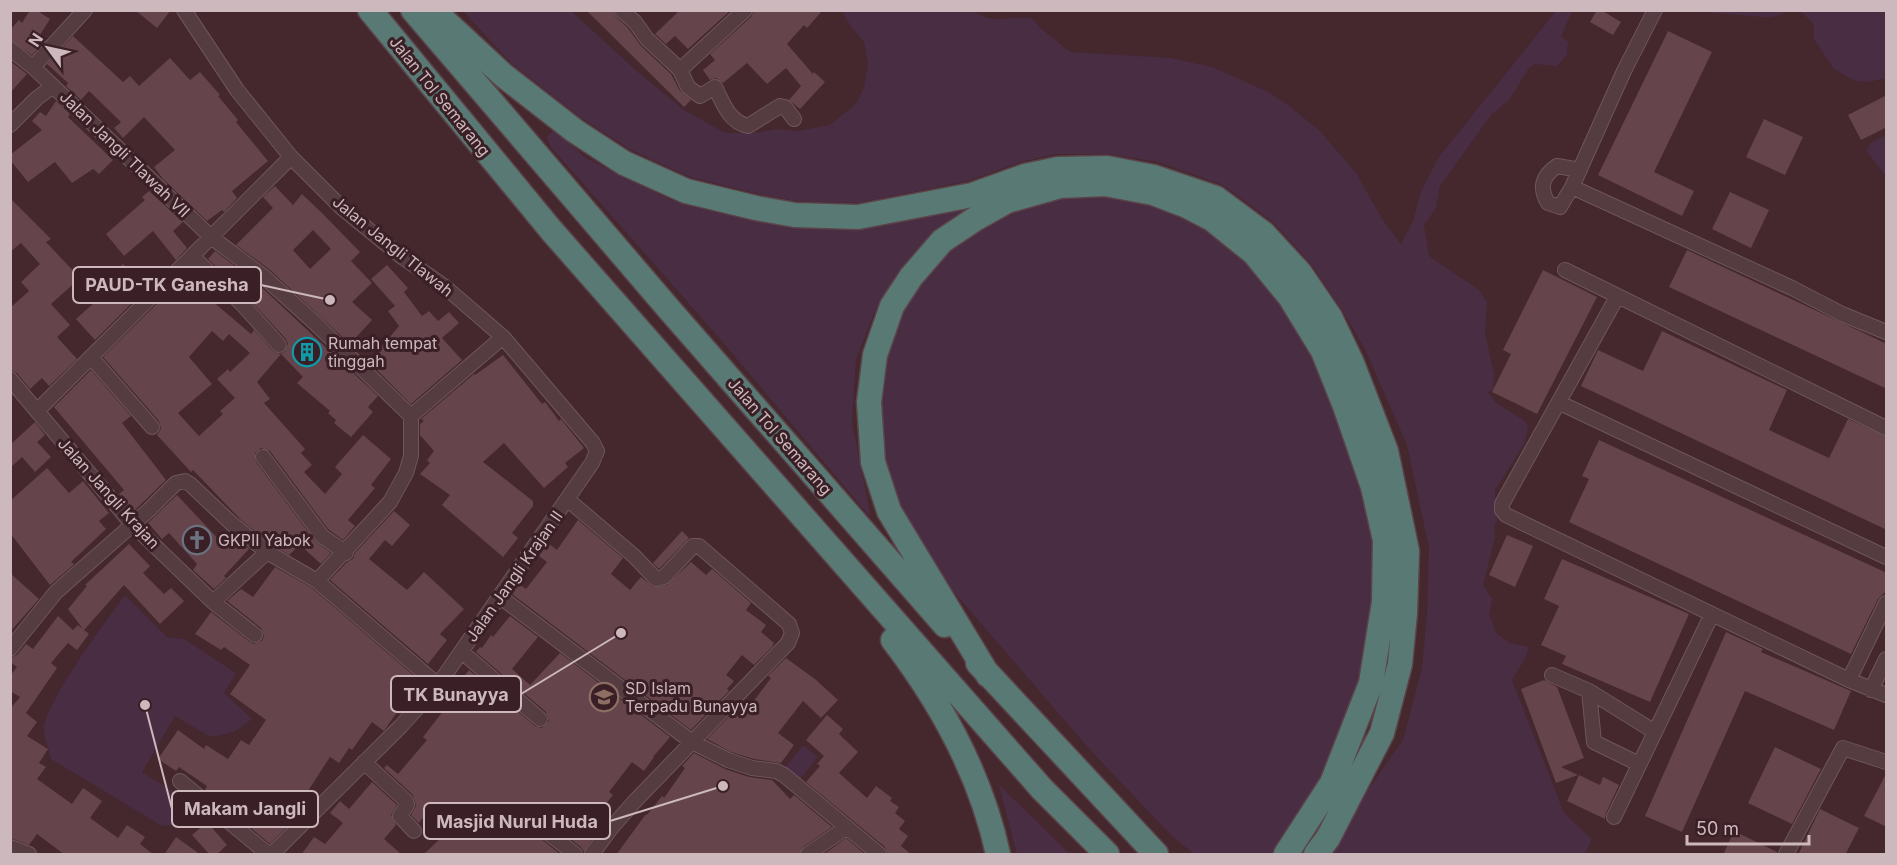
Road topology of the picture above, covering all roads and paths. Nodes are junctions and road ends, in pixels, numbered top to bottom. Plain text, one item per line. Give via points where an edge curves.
1 (85, 10) edge
2 (184, 10) edge
3 (370, 10) edge
4 (413, 10) edge
5 (433, 10) edge
6 (621, 10) edge
7 (745, 10) edge
8 (1655, 10) edge
9 (10, 49) edge
10 (33, 67) junction
11 (680, 70) junction
12 (53, 86) junction
13 (794, 119) dead end
14 (10, 125) edge
15 (291, 157) junction
16 (1580, 170) junction
17 (1572, 187) junction
18 (211, 237) junction
19 (192, 256) junction
20 (1565, 270) dead end
21 (1617, 297) junction
22 (1887, 332) edge
23 (503, 337) junction
24 (279, 345) dead end
25 (91, 357) junction
26 (10, 379) edge
27 (1560, 403) junction
28 (37, 411) junction
29 (411, 416) junction
30 (152, 427) dead end
31 (1887, 428) edge
32 (593, 443) joint
33 (263, 457) dead end
34 (786, 495) junction
35 (567, 500) junction
36 (132, 524) junction
37 (267, 552) junction
38 (345, 553) junction
39 (1887, 557) edge
40 (317, 581) junction
41 (499, 596) junction
42 (213, 602) junction
43 (1887, 603) edge
44 (1712, 614) junction
45 (255, 635) dead end
46 (10, 649) edge
47 (462, 652) junction
48 (1887, 659) edge
49 (988, 675) junction
50 (1552, 675) dead end
51 (1849, 680) junction
52 (438, 685) junction
53 (1870, 690) junction
54 (1589, 691) junction
55 (1887, 695) edge
56 (540, 719) dead end
57 (1655, 732) junction
58 (692, 742) junction
59 (364, 762) junction
60 (1887, 762) edge
61 (1639, 764) junction
62 (180, 781) dead end
63 (525, 815) dead end
64 (1614, 817) dead end
65 (847, 827) junction
66 (414, 831) dead end
67 (10, 847) edge
68 (29, 855) edge
69 (270, 855) edge
70 (575, 855) edge
71 (592, 855) edge
72 (808, 855) edge
73 (879, 855) edge
74 (998, 855) edge
75 (1107, 855) edge
76 (1156, 855) edge
77 (1286, 855) edge
78 (1316, 855) edge
79 (1786, 855) edge

1 - 10 street
2 - 15 street, Jalan Jangli Tlawah via 237,90
3 - 34 highway, Jalan Tol Semarang via 551,230
4 - 49 highway, Jalan Tol Semarang
5 - 78 highway via 503,75 574,131 624,163 686,191 795,215 858,218 972,195 1058,169 1107,168 1154,177 1216,198 1263,233 1306,282 1352,363 1386,451 1407,550 1400,664 1383,733
6 - 11 street
7 - 11 street
8 - 16 street
9 - 10 street, Jalan Jangli Tlawah VII
10 - 12 street, Jalan Jangli Tlawah VII
11 - 13 street via 688,87 700,96 715,87 731,117 743,125 752,124 780,106
12 - 14 street
12 - 18 street, Jalan Jangli Tlawah VII
15 - 18 street
15 - 23 street, Jalan Jangli Tlawah via 342,208
16 - 17 street
16 - 17 street via 1557,166 1542,182 1548,203 1560,207
17 - 22 street
18 - 19 street
18 - 29 street via 263,276
19 - 24 street
19 - 25 street
20 - 21 street
21 - 27 street
21 - 31 street
23 - 29 street
23 - 32 street, Jalan Jangli Tlawah
25 - 28 street
25 - 30 street
26 - 28 street, Jalan Jangli Krajan
27 - 39 street
27 - 44 street via 1502,510
28 - 36 street, Jalan Jangli Krajan
29 - 38 street via 411,456 406,473 390,502
32 - 35 street, Jalan Jangli Krajan II via 597,451 592,463
33 - 38 street via 322,536
34 - 74 highway via 938,704 968,763 991,821
34 - 75 highway, Jalan Tol Semarang via 1042,789
35 - 41 street, Jalan Jangli Krajan II
35 - 58 street, Jalan Jangli Krajan II via 656,579 664,577 693,546 699,546 789,624 792,633 788,643
36 - 37 street via 176,483 185,481
36 - 42 street, Jalan Jangli Krajan
36 - 46 street via 57,592
37 - 40 street
37 - 42 street
38 - 40 street
40 - 52 street
41 - 47 street, Jalan Jangli Krajan II
41 - 58 street
42 - 45 street, Jalan Jangli Krajan
43 - 51 street
44 - 51 street
44 - 57 street
47 - 52 street, Jalan Jangli Krajan II
47 - 56 street, Jalan Jangli Krajan II
48 - 53 street
49 - 76 highway, Jalan Tol Semarang
49 - 77 highway via 889,511 873,462 868,402 875,356 892,306 910,277 942,241 1007,201 1060,186 1105,184 1153,193 1187,206 1212,219 1254,253 1290,297 1323,351 1373,487 1385,540 1384,602 1371,683 1332,783
50 - 54 street
51 - 53 street
52 - 59 street, Jalan Jangli Krajan II
53 - 55 street
54 - 57 street
54 - 61 street via 1594,742
57 - 61 street
58 - 65 street via 728,760 784,775
58 - 71 street via 612,827
59 - 66 street via 406,801 400,816
59 - 69 street, Jalan Jangli Krajan II
60 - 79 street via 1843,748
61 - 64 street
62 - 69 street
63 - 70 street
65 - 72 street
65 - 73 street
67 - 68 street

